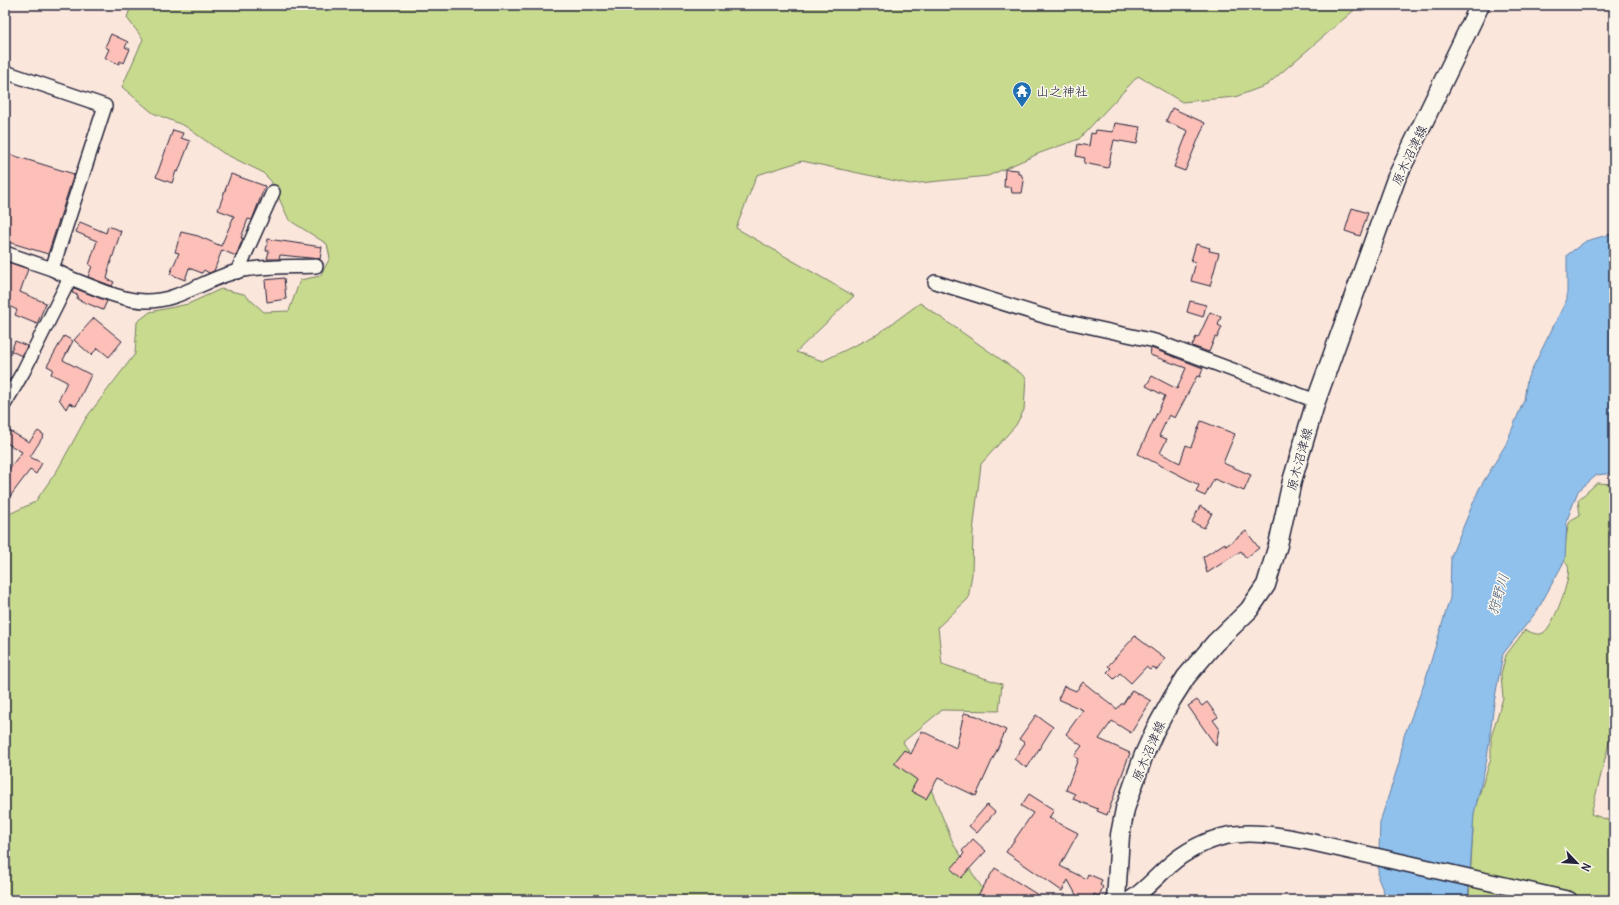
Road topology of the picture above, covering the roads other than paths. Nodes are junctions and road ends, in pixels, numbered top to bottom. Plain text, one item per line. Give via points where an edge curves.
1 (1480, 5) edge
2 (5, 72) edge
3 (274, 192) dead end
4 (5, 252) edge
5 (316, 266) dead end
6 (52, 269) junction
7 (237, 272) junction
8 (70, 278) junction
9 (935, 282) dead end
10 (1316, 401) junction
11 (5, 403) edge
12 (1116, 900) edge
13 (1130, 900) edge
14 (1569, 900) edge

1 - 10 main road, 原木沼津線 via 1396,179
2 - 6 street via 105,106
3 - 7 street
4 - 6 street
5 - 7 street
6 - 8 street
7 - 8 street via 158,301 130,299
8 - 11 street
9 - 10 street via 1050,318 1155,341
10 - 12 main road, 原木沼津線 via 1292,481 1266,585 1249,610 1186,677 1143,757 1125,809 1120,835
13 - 14 street via 1181,856 1219,837 1245,833 1316,843

